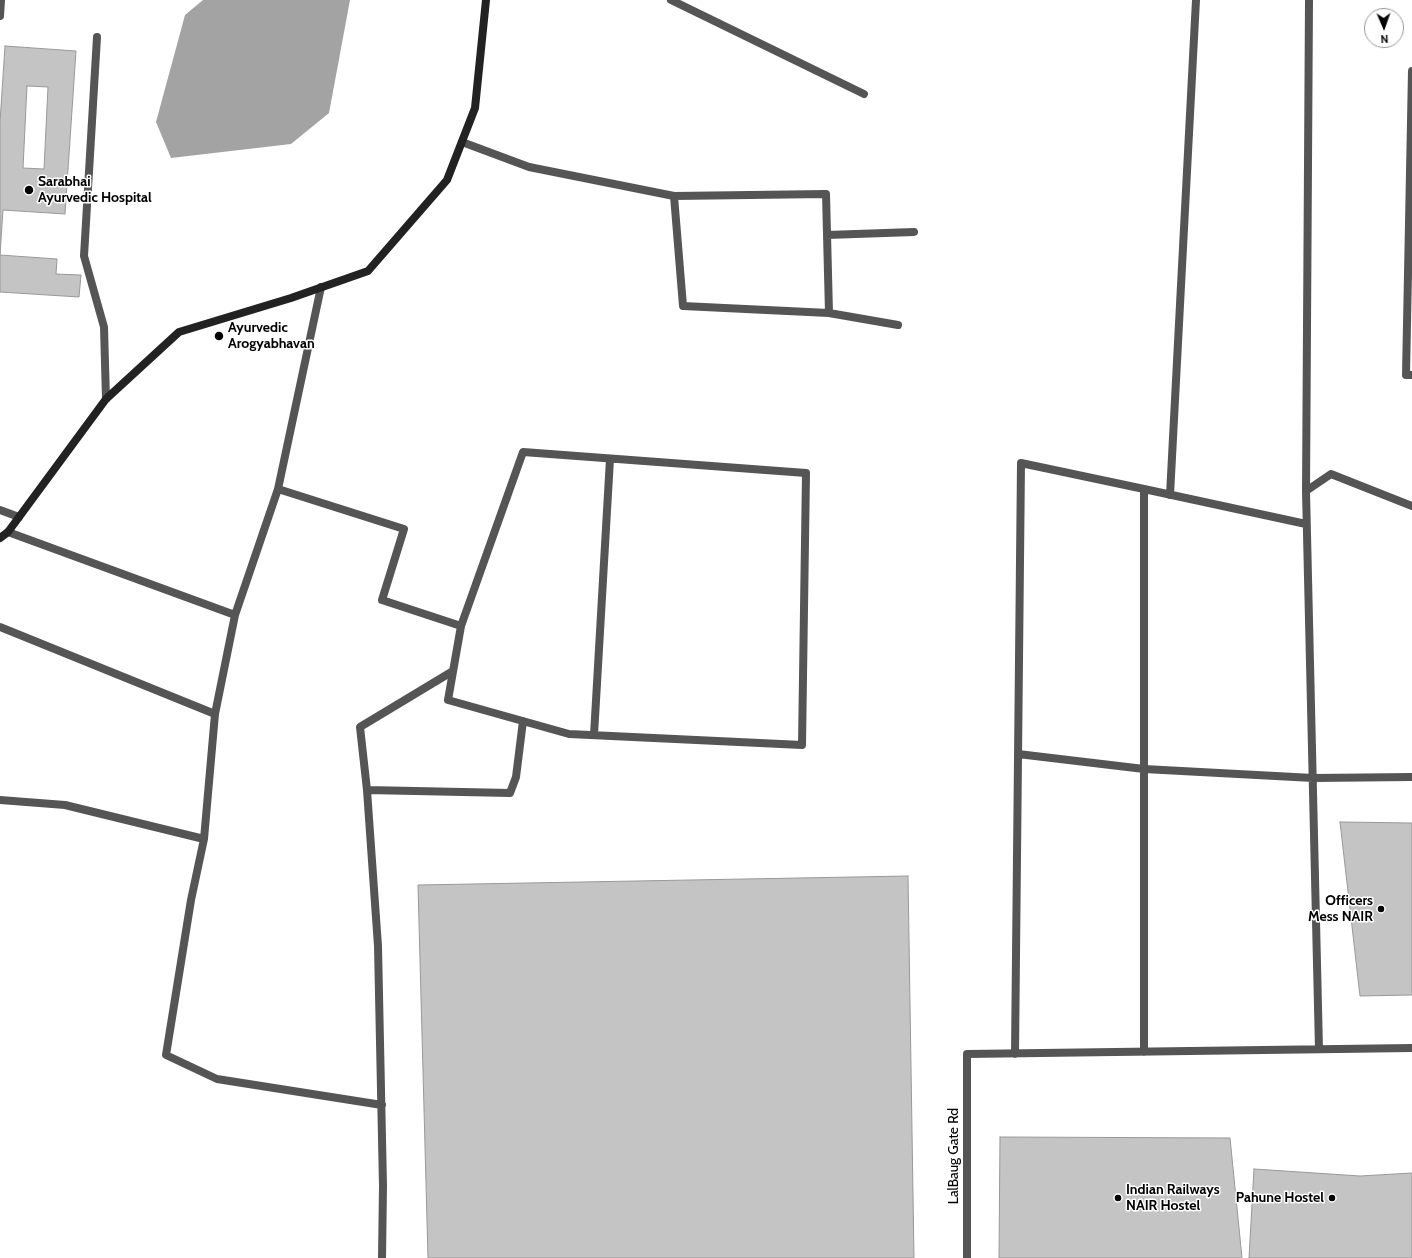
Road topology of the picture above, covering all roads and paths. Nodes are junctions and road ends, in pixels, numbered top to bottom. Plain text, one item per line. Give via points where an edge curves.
1 (1, 0) edge
2 (486, 0) edge
3 (671, 0) edge
4 (1196, 0) edge
5 (1309, 0) edge
6 (0, 16) edge
7 (97, 37) dead end
8 (1412, 71) edge
9 (864, 94) dead end
10 (462, 142) junction
11 (674, 196) junction
12 (914, 232) dead end
13 (827, 235) junction
14 (321, 287) junction
15 (829, 313) junction
16 (898, 325) dead end
17 (1412, 375) edge
18 (106, 399) junction
19 (610, 459) junction
20 (278, 489) junction
21 (1144, 489) junction
22 (1306, 491) junction
23 (1170, 495) junction
24 (1412, 506) edge
25 (0, 510) edge
26 (19, 517) junction
27 (1306, 524) junction
28 (8, 532) junction
29 (0, 538) edge
30 (235, 615) junction
31 (461, 626) junction
32 (0, 627) edge
33 (453, 671) junction
34 (215, 714) junction
35 (523, 721) junction
36 (594, 735) junction
37 (1018, 754) junction
38 (1144, 769) junction
39 (1412, 777) edge
40 (1313, 778) junction
41 (367, 790) junction
42 (0, 800) edge
43 (204, 839) junction
44 (1412, 1048) edge
45 (1319, 1049) junction
46 (1144, 1052) junction
47 (1015, 1054) junction
48 (382, 1104) junction
49 (382, 1258) edge
50 (967, 1258) edge

1 - 6 street
2 - 10 street via 476,108
3 - 9 street
4 - 23 street
5 - 22 street
7 - 18 street via 84,256 104,327
8 - 17 street via 1406,375
10 - 11 street via 528,166
10 - 14 street via 447,180 368,271
11 - 13 street via 826,194
11 - 15 street via 683,306
12 - 13 street
13 - 15 street
14 - 18 street via 179,332
14 - 20 street
15 - 16 street
18 - 26 street
19 - 31 street via 523,452
19 - 36 street
19 - 36 street via 806,473 802,745
20 - 30 street
20 - 31 street via 404,529 382,600
21 - 23 street
21 - 37 street via 1021,463
21 - 38 street
22 - 24 street via 1331,474
22 - 27 street
23 - 27 street
25 - 26 street
26 - 28 street
27 - 40 street
28 - 29 street
28 - 30 street
30 - 34 street
31 - 33 street
32 - 34 street
33 - 35 street via 448,700
33 - 41 street via 360,727
34 - 43 street
35 - 36 street via 569,734
35 - 41 street via 516,777 510,793
37 - 38 street
37 - 47 street
38 - 40 street
38 - 46 street
39 - 40 street
40 - 45 street
41 - 48 street via 378,946
42 - 43 street via 64,805
43 - 48 street via 191,900 166,1055 217,1079
44 - 45 street
45 - 46 street
46 - 47 street
47 - 50 street, LalBaug Gate Rd via 966,1054
48 - 49 street

